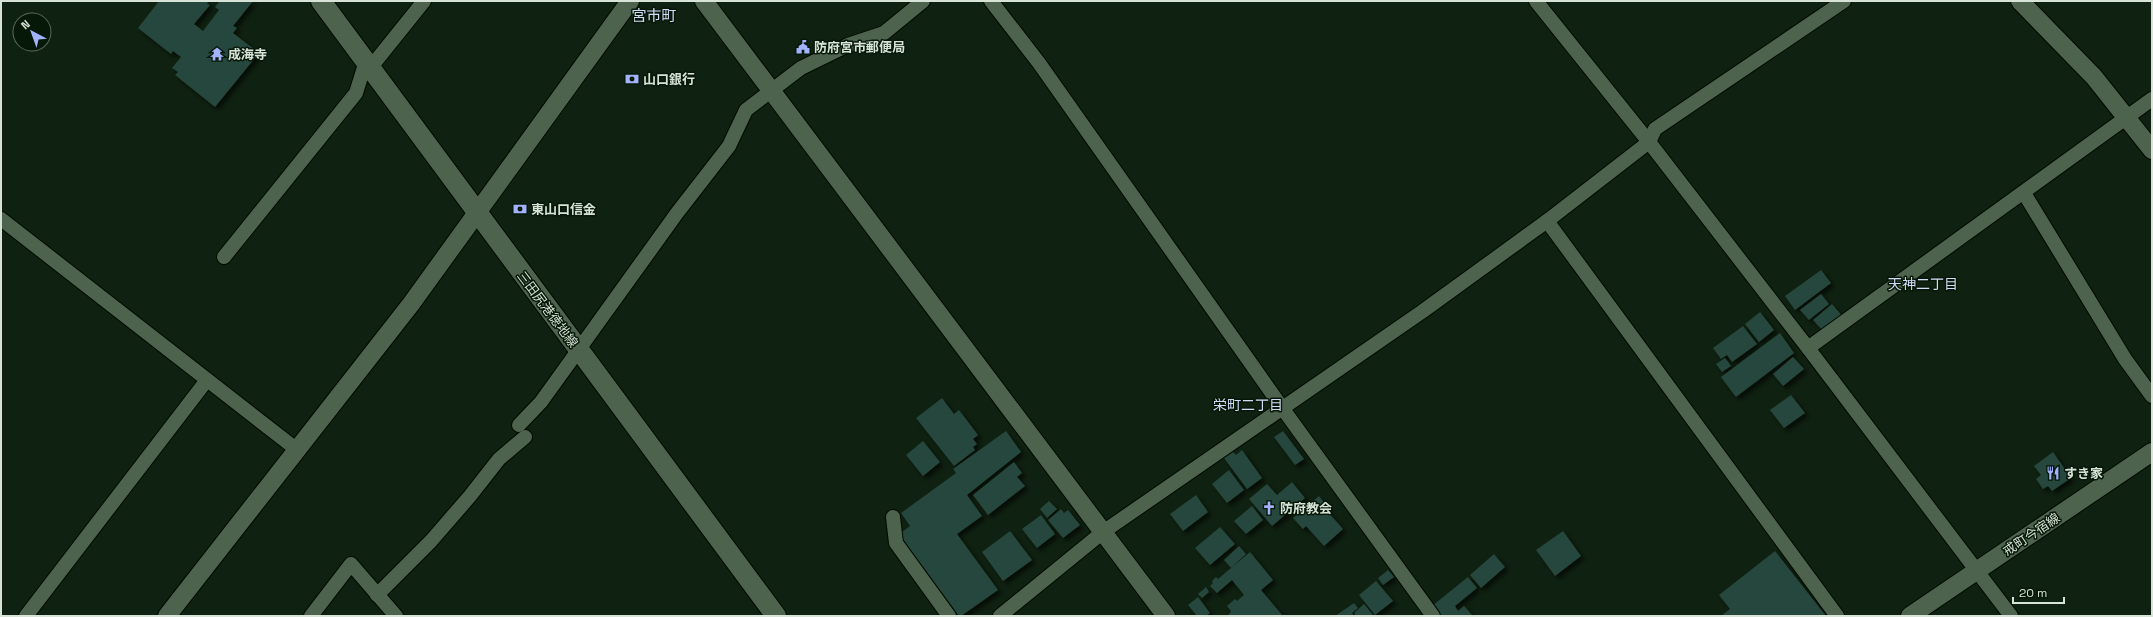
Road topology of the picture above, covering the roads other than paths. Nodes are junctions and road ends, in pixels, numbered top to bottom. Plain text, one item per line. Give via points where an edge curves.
1 (321, 1) edge
2 (424, 1) edge
3 (630, 1) edge
4 (704, 1) edge
5 (923, 1) edge
6 (991, 1) edge
7 (1536, 1) edge
8 (1844, 1) edge
9 (2020, 1) edge
10 (369, 64) junction
11 (772, 91) junction
12 (2152, 99) edge
13 (2127, 117) junction
14 (1649, 142) junction
15 (2152, 150) edge
16 (2024, 193) junction
17 (477, 214) junction
18 (1, 219) edge
19 (1547, 221) junction
20 (224, 258) dead end
21 (1808, 348) junction
22 (579, 349) junction
23 (207, 380) junction
24 (2152, 396) edge
25 (1283, 409) junction
26 (296, 449) junction
27 (2152, 452) edge
28 (892, 517) dead end
29 (1103, 532) junction
30 (1977, 571) junction
31 (377, 595) junction
32 (26, 616) edge
33 (167, 616) edge
34 (310, 616) edge
35 (396, 616) edge
36 (776, 616) edge
37 (949, 616) edge
38 (1000, 616) edge
39 (1166, 616) edge
40 (1433, 616) edge
41 (1837, 616) edge
42 (1910, 616) edge
43 (2011, 616) edge

1 - 10 main road, 三田尻港徳地線
2 - 10 street
3 - 17 street
4 - 11 street
5 - 11 street via 884,33 848,45 801,68
6 - 25 street via 1039,63
7 - 14 street
8 - 14 street via 1655,129
9 - 13 street via 2094,77
10 - 17 main road, 三田尻港徳地線
10 - 20 street via 356,92
11 - 22 street via 746,110 729,146
11 - 29 street
12 - 13 street
13 - 15 street
13 - 16 street
14 - 19 street
14 - 21 street
16 - 21 street
16 - 24 street via 2072,268 2125,359
17 - 22 main road, 三田尻港徳地線
17 - 26 street via 411,304
18 - 23 street
19 - 25 street
19 - 41 street
21 - 30 street
22 - 31 street via 522,431 470,496 431,541
22 - 36 main road, 三田尻港徳地線
23 - 26 street
23 - 32 street
25 - 29 street
25 - 40 street
26 - 33 street
27 - 30 street, 戒町今宿線
28 - 37 street via 896,543
29 - 38 street
29 - 39 street
30 - 42 street, 戒町今宿線
30 - 43 street
31 - 34 street via 351,564
31 - 35 street

